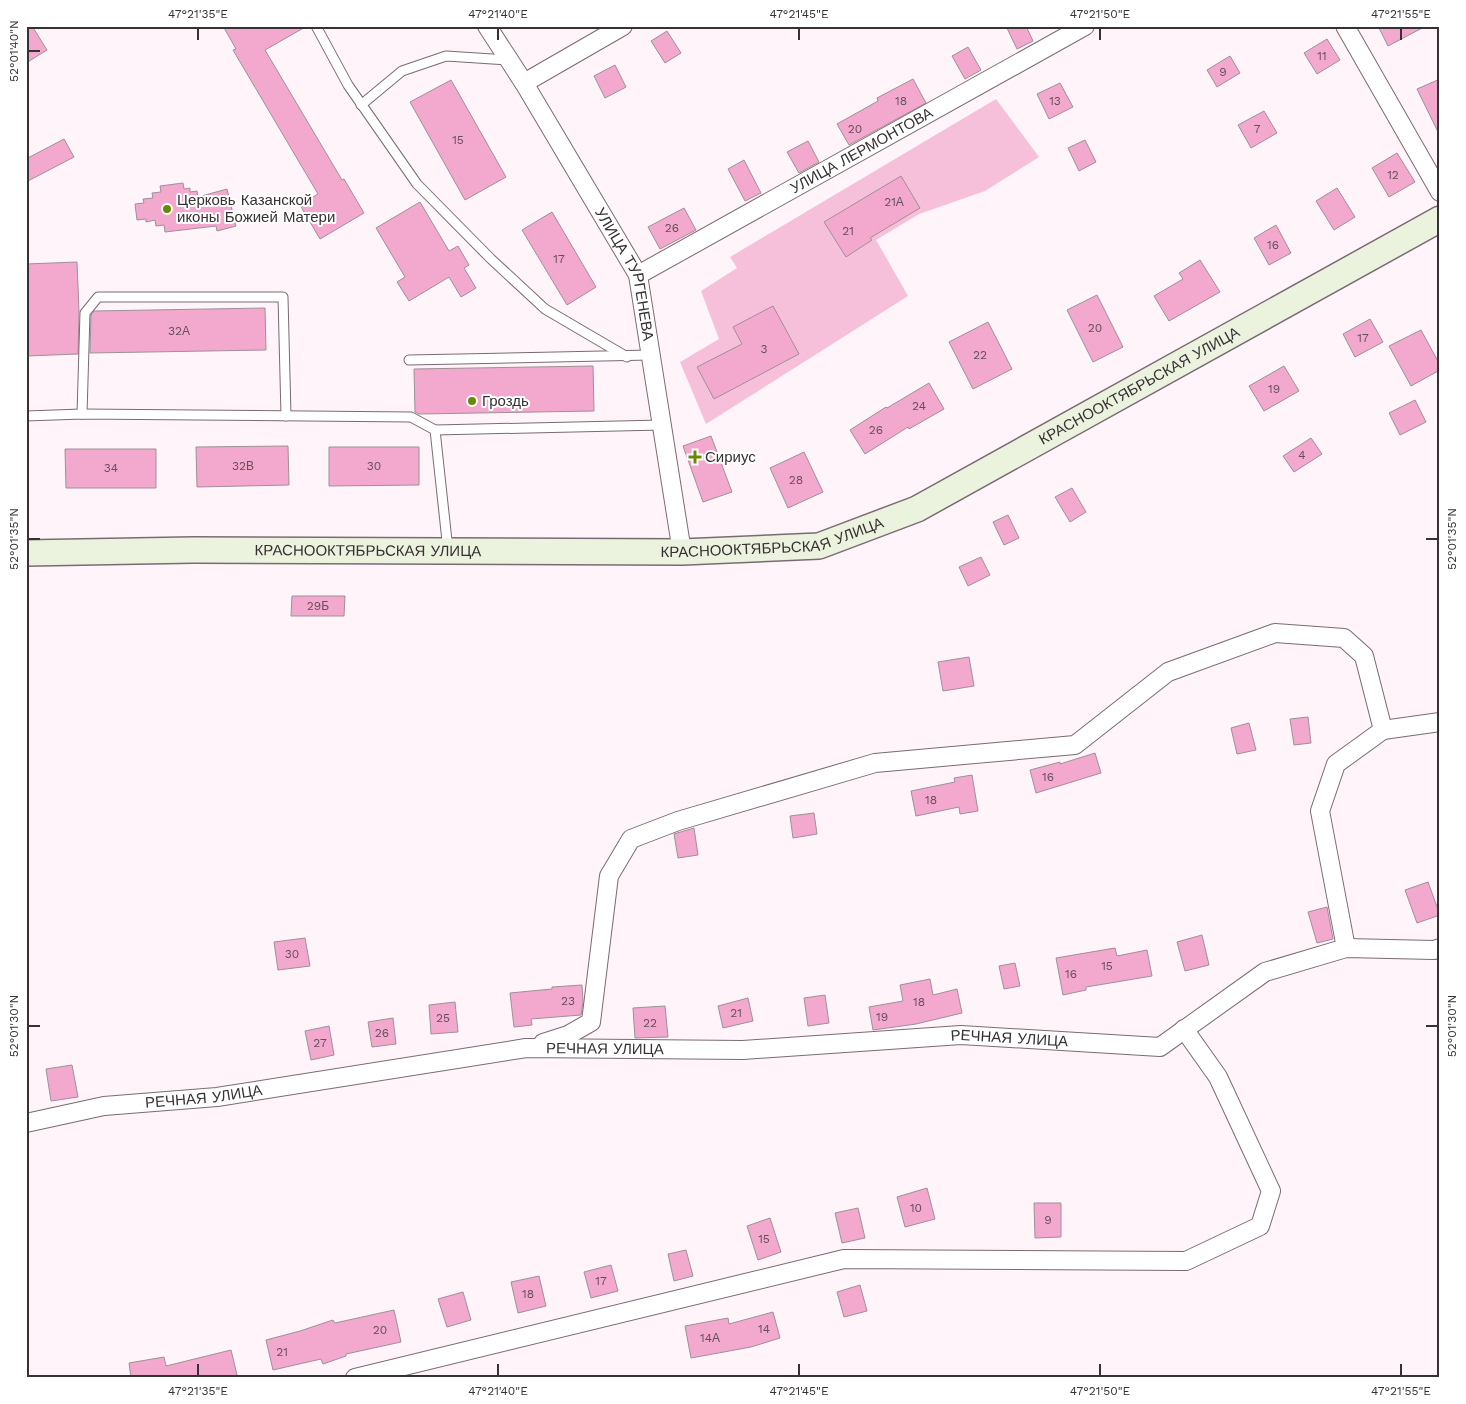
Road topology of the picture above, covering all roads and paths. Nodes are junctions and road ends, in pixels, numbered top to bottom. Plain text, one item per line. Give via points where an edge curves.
1 (316, 26) edge
2 (487, 26) edge
3 (623, 26) edge
4 (1085, 26) edge
5 (1345, 26) edge
6 (508, 60) junction
7 (524, 84) junction
8 (362, 104) junction
9 (1440, 192) edge
10 (1440, 219) edge
11 (638, 275) junction
12 (650, 355) junction
13 (627, 357) junction
14 (409, 360) dead end
15 (82, 414) junction
16 (26, 416) edge
17 (286, 416) junction
18 (662, 425) junction
19 (435, 430) junction
20 (448, 550) junction
21 (682, 552) junction
22 (26, 554) edge
23 (1440, 722) edge
24 (1383, 730) junction
25 (1346, 948) junction
26 (1440, 948) edge
27 (1184, 1030) junction
28 (526, 1048) junction
29 (26, 1123) edge
30 (356, 1378) edge

1 - 8 lane
2 - 6 street, УЛИЦА ТУРГЕНЕВА
3 - 7 street
4 - 11 street, УЛИЦА ЛЕРМОНТОВА
5 - 9 street
6 - 7 street, УЛИЦА ТУРГЕНЕВА
6 - 8 lane via 446,56 402,71
7 - 11 street, УЛИЦА ТУРГЕНЕВА
8 - 13 lane via 417,184 491,259 545,309
10 - 21 street, КРАСНООКТЯБРЬСКАЯ УЛИЦА via 917,509 819,546
11 - 12 street, УЛИЦА ТУРГЕНЕВА
12 - 13 lane
12 - 18 street, УЛИЦА ТУРГЕНЕВА
13 - 14 lane
15 - 16 lane
15 - 17 lane
15 - 17 lane via 85,313 98,297 283,297
17 - 19 lane via 411,417
18 - 19 lane
18 - 21 street, УЛИЦА ТУРГЕНЕВА
19 - 20 lane
20 - 21 street, КРАСНООКТЯБРЬСКАЯ УЛИЦА
20 - 22 street, КРАСНООКТЯБРЬСКАЯ УЛИЦА
23 - 24 street
24 - 25 street via 1336,764 1320,811
24 - 28 street via 1364,656 1344,638 1275,633 1168,672 1074,745 875,763 631,838 609,876 591,1022 568,1035
25 - 26 street, РЕЧНАЯ УЛИЦА
25 - 27 street, РЕЧНАЯ УЛИЦА via 1265,972
27 - 28 street, РЕЧНАЯ УЛИЦА via 1160,1047 962,1035 743,1050
27 - 30 street via 1218,1077 1271,1191 1260,1226 1186,1262 844,1259
28 - 29 street, РЕЧНАЯ УЛИЦА via 217,1096 104,1106

